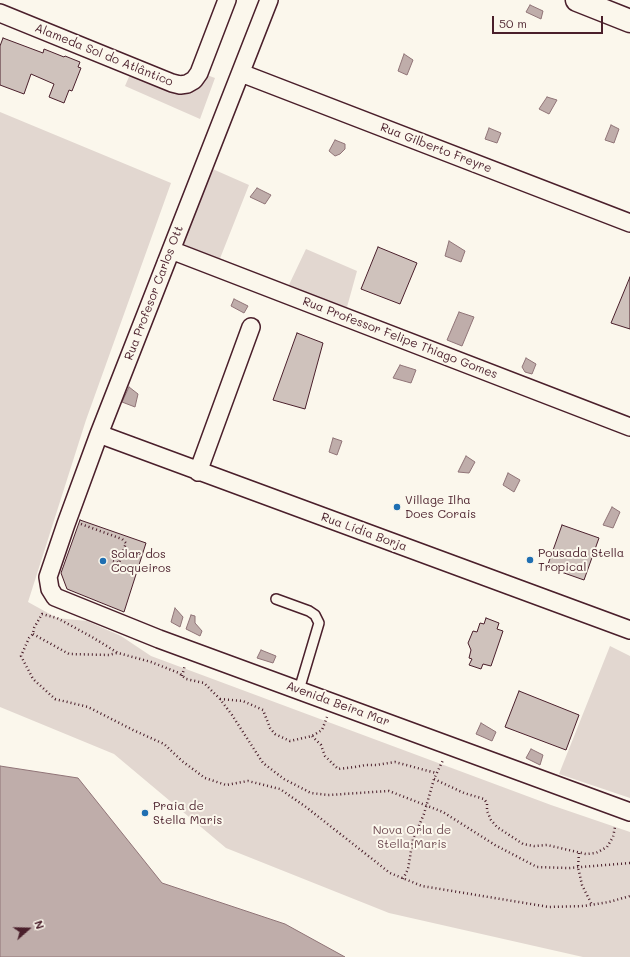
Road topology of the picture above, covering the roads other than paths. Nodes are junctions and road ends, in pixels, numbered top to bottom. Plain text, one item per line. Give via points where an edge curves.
1 (226, 0) edge
2 (269, 0) edge
3 (577, 0) edge
4 (0, 13) edge
5 (630, 21) edge
6 (241, 72) junction
7 (630, 223) edge
8 (171, 250) junction
9 (251, 327) dead end
10 (630, 427) edge
11 (99, 434) junction
12 (198, 472) junction
13 (50, 589) joint
14 (276, 599) dead end
15 (630, 630) edge
16 (299, 690) junction
17 (630, 812) edge

1 - 4 street, Alameda Sol do Atlântico via 199,73 187,84 172,83
2 - 6 street, Rua Profesor Carlos Ott
3 - 5 main road
6 - 7 street, Rua Gilberto Freyre
6 - 8 street, Rua Profesor Carlos Ott
8 - 10 street, Rua Professor Felipe Thiago Gomes
8 - 11 street, Rua Profesor Carlos Ott
9 - 12 street
11 - 12 street, Rua Lídia Borja
11 - 13 street, Rua Profesor Carlos Ott via 48,577
12 - 15 street, Rua Lídia Borja
13 - 16 street, Avenida Beira Mar via 55,597 159,639
14 - 16 lane via 309,611 319,623
16 - 17 street, Avenida Beira Mar

